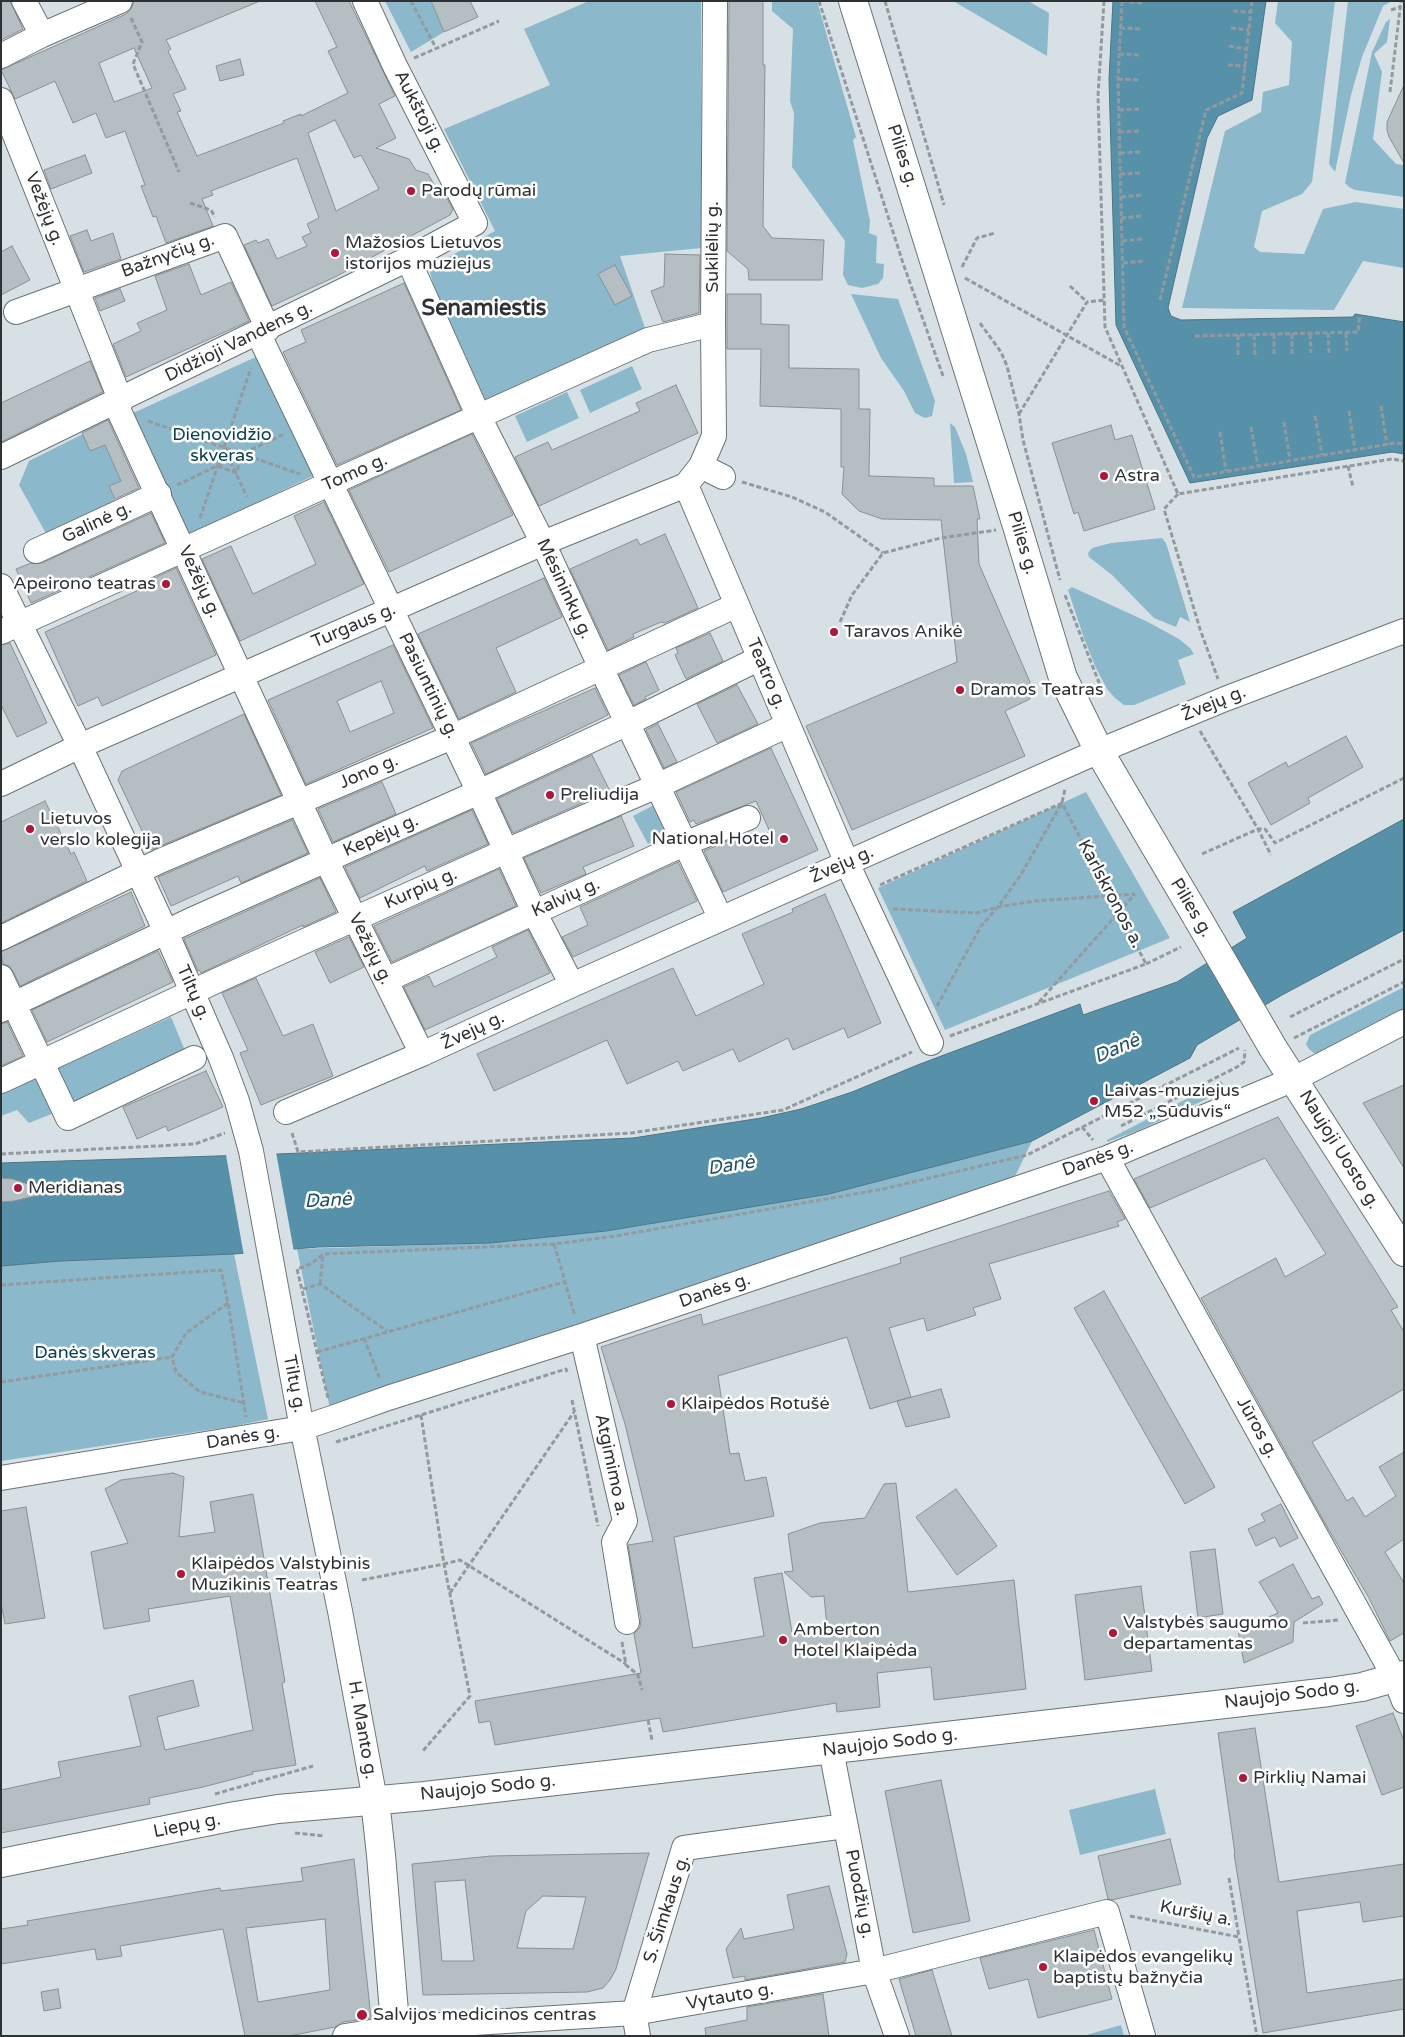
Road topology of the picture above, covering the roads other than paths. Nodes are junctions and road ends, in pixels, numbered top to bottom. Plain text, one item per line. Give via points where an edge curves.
1 (24, 1) edge
2 (365, 1) edge
3 (715, 1) edge
4 (853, 1) edge
5 (124, 5) edge
6 (42, 35) junction
7 (1, 56) edge
8 (1, 100) edge
9 (475, 223) joint
10 (408, 259) junction
11 (75, 289) junction
12 (16, 312) dead end
13 (713, 324) junction
14 (262, 334) junction
15 (119, 405) junction
16 (479, 417) junction
17 (1, 457) edge
18 (702, 466) junction
19 (723, 477) road end
20 (331, 484) junction
21 (686, 485) junction
22 (159, 494) junction
23 (543, 543) junction
24 (187, 548) junction
25 (36, 551) dead end
26 (1, 586) edge
27 (737, 605) junction
28 (391, 610) junction
29 (10, 628) edge
30 (1404, 630) edge
31 (760, 658) junction
32 (601, 668) junction
33 (242, 674) junction
34 (628, 723) junction
35 (788, 725) junction
36 (452, 737) junction
37 (80, 746) junction
38 (1098, 751) junction
39 (1, 784) edge
40 (657, 786) junction
41 (479, 792) junction
42 (300, 801) junction
43 (748, 818) dead end
44 (684, 844) junction
45 (506, 851) junction
46 (326, 860) junction
47 (847, 863) junction
48 (138, 872) junction
49 (534, 912) junction
50 (356, 919) junction
51 (721, 919) junction
52 (166, 932) junction
53 (1, 938) edge
54 (1, 977) edge
55 (386, 980) junction
56 (572, 985) junction
57 (193, 992) junction
58 (8, 1007) edge
59 (1404, 1022) edge
60 (931, 1043) road end
61 (1273, 1048) joint
62 (422, 1054) junction
63 (194, 1058) dead end
64 (42, 1062) junction
65 (1294, 1079) junction
66 (1, 1081) edge
67 (286, 1112) road end
68 (1100, 1149) junction
69 (1404, 1252) edge
70 (582, 1336) junction
71 (302, 1428) junction
72 (1, 1478) edge
73 (624, 1631) road end
74 (1401, 1684) edge
75 (830, 1750) junction
76 (375, 1800) junction
77 (845, 1826) junction
78 (1, 1863) edge
79 (874, 1971) junction
80 (636, 2024) edge
81 (396, 2032) edge
82 (345, 2036) edge
83 (897, 2036) edge
84 (1143, 2036) edge

1 - 6 street
2 - 9 street, Aukštoji g.
3 - 13 street, Sukilėlių g.
4 - 38 main road, Pilies g. via 1063,678
5 - 6 street
6 - 7 street
8 - 11 street, Vežėjų g.
9 - 10 street, Didžioji Vandens g.
10 - 14 street, Didžioji Vandens g.
10 - 16 street, Mėsininkų g.
11 - 12 street, Bažnyčių g.
11 - 14 street, Bažnyčių g. via 225,236
11 - 15 street, Vežėjų g.
13 - 16 street, Tomo g. via 648,340
13 - 18 street, Sukilėlių g. via 714,436
14 - 15 street, Didžioji Vandens g.
14 - 20 street, Pasiuntinių g.
15 - 17 street, Didžioji Vandens g.
15 - 22 street, Vežėjų g.
16 - 20 street, Tomo g.
16 - 23 street, Mėsininkų g.
18 - 19 street
18 - 21 street, Turgaus g.
20 - 24 street, Tomo g.
20 - 28 street, Pasiuntinių g.
21 - 23 street, Turgaus g.
21 - 27 street, Teatro g.
22 - 24 street, Vežėjų g.
22 - 25 street, Galinė g.
23 - 28 street, Turgaus g.
23 - 32 street, Mėsininkų g.
24 - 29 street, Tomo g.
24 - 33 street, Vežėjų g.
26 - 29 street, Tiltų g.
27 - 31 street, Teatro g.
27 - 32 street, Jono g.
28 - 33 street, Turgaus g.
28 - 36 street, Pasiuntinių g.
29 - 37 street, Tiltų g.
30 - 38 street, Žvejų g.
31 - 34 street, Kepėjų g.
31 - 35 street, Teatro g.
32 - 34 street, Mėsininkų g.
32 - 36 street, Jono g.
33 - 37 street, Turgaus g.
33 - 42 street, Vežėjų g.
34 - 40 street, Mėsininkų g.
34 - 41 street, Kepėjų g.
35 - 40 street, Kurpių g.
35 - 47 street, Teatro g.
36 - 41 street, Pasiuntinių g.
36 - 42 street, Jono g.
37 - 39 street, Turgaus g.
37 - 48 street, Tiltų g.
38 - 47 street, Žvejų g.
38 - 61 main road, Pilies g., bridge
40 - 44 street, Mėsininkų g.
40 - 45 street, Kurpių g.
41 - 45 street, Pasiuntinių g.
41 - 46 street, Kepėjų g.
42 - 46 street, Vežėjų g.
42 - 48 street, Jono g.
43 - 44 street, Kalvių g.
44 - 49 street, Kalvių g.
44 - 51 street, Mėsininkų g.
45 - 49 street, Pasiuntinių g.
45 - 50 street, Kurpių g.
46 - 50 street, Vežėjų g.
46 - 52 street, Kepėjų g.
47 - 51 street, Žvejų g.
47 - 60 street
48 - 52 street, Tiltų g.
48 - 53 street, Jono g.
49 - 55 street, Kalvių g.
49 - 56 street, Pasiuntinių g.
50 - 55 street, Vežėjų g.
50 - 57 street, Kurpių g.
51 - 56 street, Žvejų g.
52 - 57 street, Tiltų g.
52 - 58 street, Kepėjų g.
54 - 58 street
55 - 62 street, Vežėjų g.
56 - 62 street, Žvejų g.
57 - 64 street, Kurpių g.
57 - 71 street, Tiltų g. via 234,1092 251,1151
58 - 64 street
59 - 65 street, Danės g.
61 - 65 main road, Naujoji Uosto g.
62 - 67 street, Žvejų g.
63 - 64 street via 68,1118
64 - 66 street, Kurpių g.
65 - 68 street, Danės g.
65 - 69 main road, Naujoji Uosto g.
68 - 70 street, Danės g.
68 - 74 street, Jūros g.
70 - 71 street, Danės g.
70 - 73 street, Atgimimo a. via 625,1521 614,1542
71 - 72 street, Danės g.
71 - 76 street, H. Manto g.
74 - 75 main road, Naujojo Sodo g.
75 - 76 main road, Naujojo Sodo g.
75 - 77 street, Puodžių g.
76 - 78 main road, Liepų g. via 236,1816
76 - 81 main road, H. Manto g.
77 - 79 street, Puodžių g.
77 - 80 street, S. Šimkaus g. via 684,1848
79 - 80 street, Vytauto g.
79 - 83 street, Puodžių g.
79 - 84 street, Vytauto g. via 1107,1912
80 - 81 street, Vytauto g.
81 - 82 street, Vytauto g.

